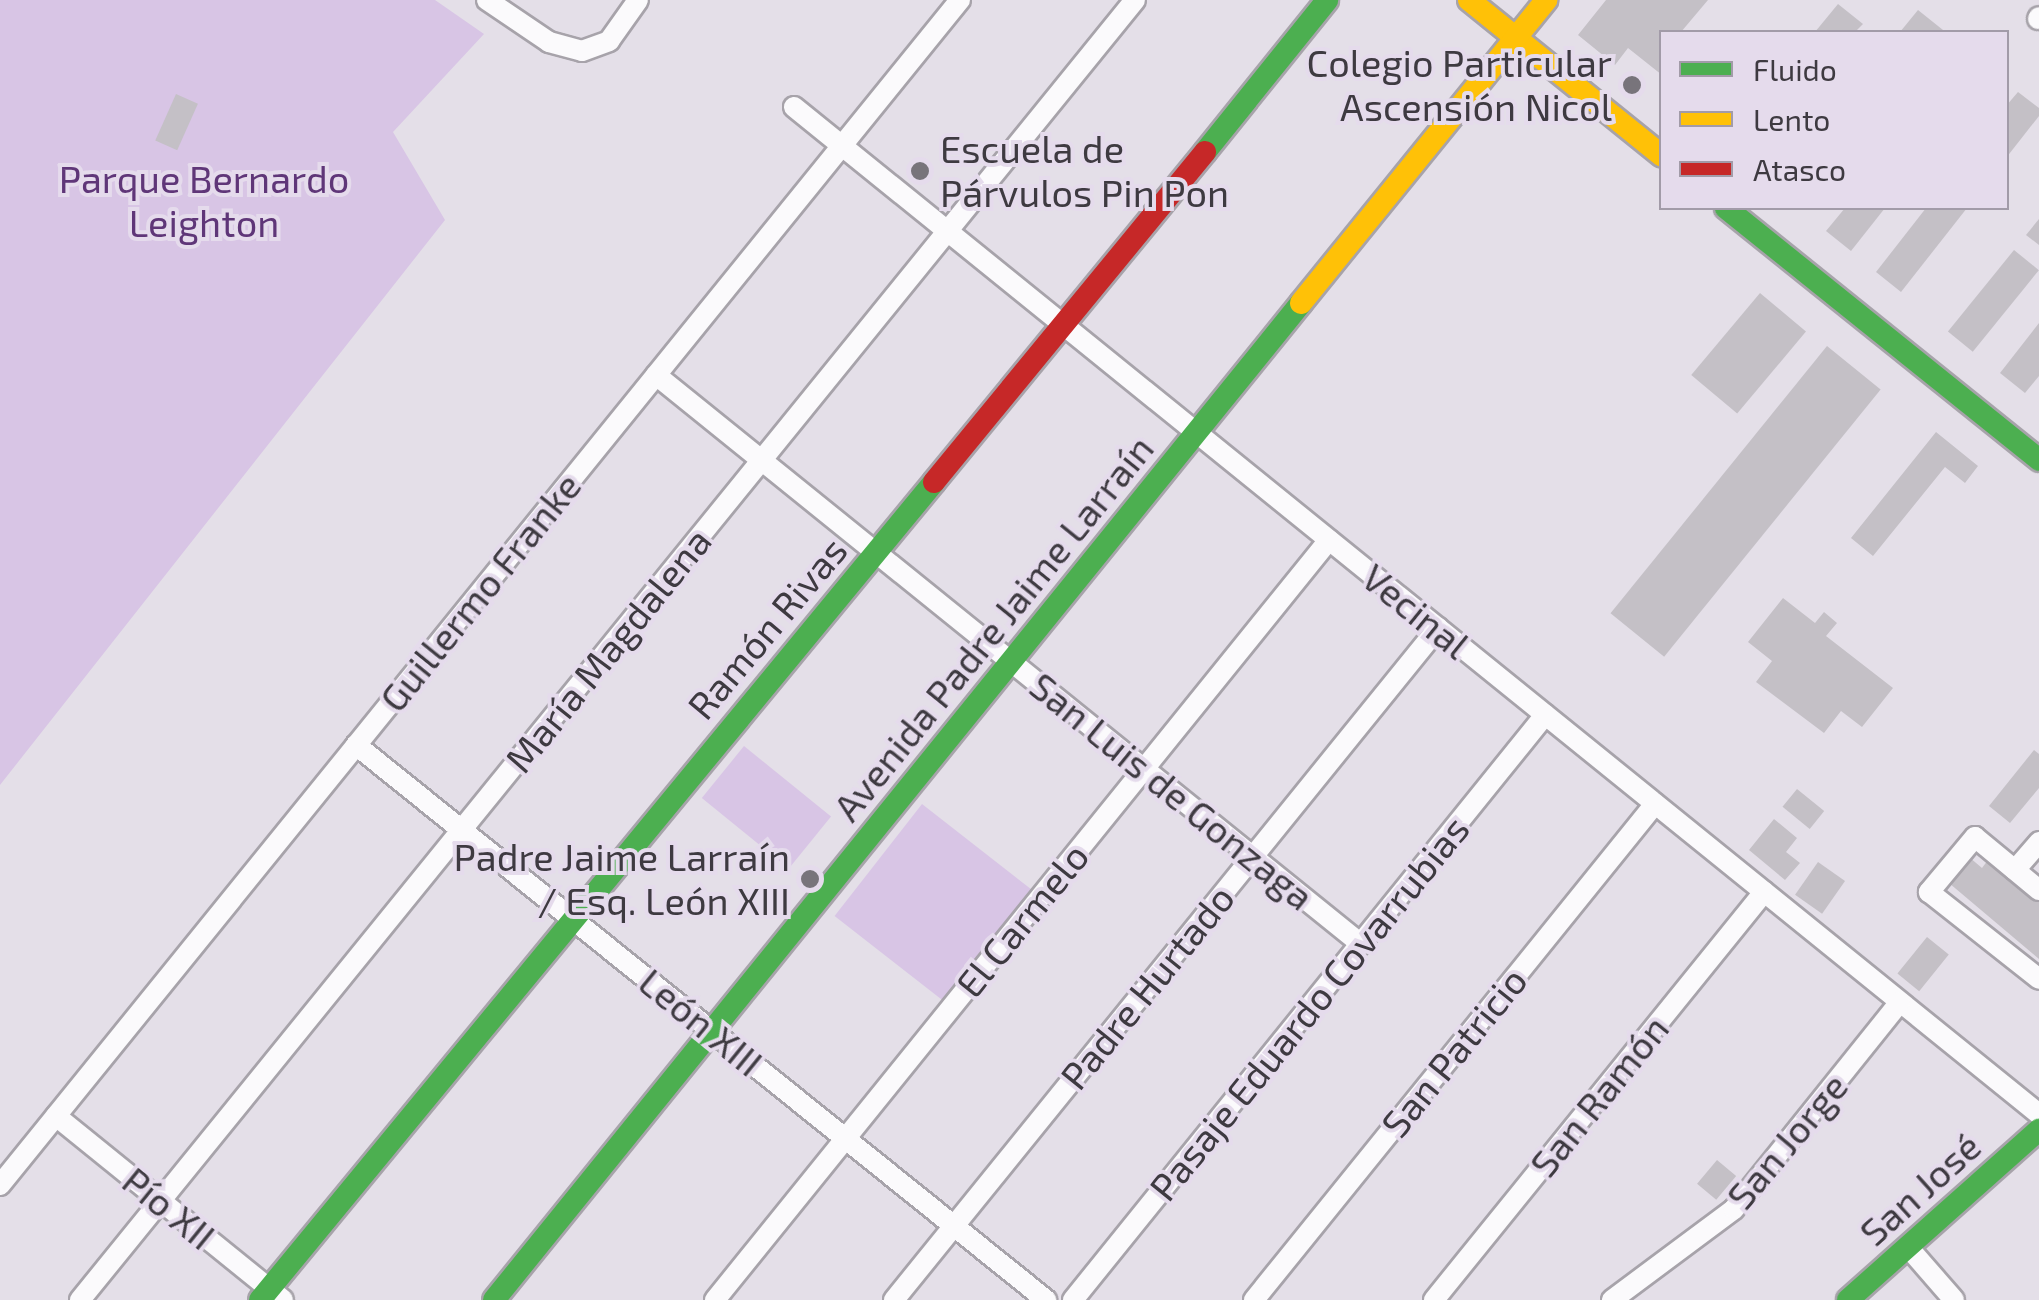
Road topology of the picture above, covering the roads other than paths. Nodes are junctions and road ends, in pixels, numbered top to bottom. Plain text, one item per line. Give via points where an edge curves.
1 (487, 0) edge
2 (638, 0) edge
3 (960, 0) edge
4 (1136, 0) edge
5 (1327, 0) edge
6 (1468, 0) edge
7 (1546, 0) edge
8 (1515, 38) junction
9 (794, 107) dead end
10 (842, 146) junction
11 (1659, 154) edge
12 (1728, 210) edge
13 (948, 231) junction
14 (1064, 326) junction
15 (656, 376) junction
16 (1196, 432) junction
17 (762, 460) junction
18 (2039, 460) edge
19 (1329, 540) junction
20 (876, 552) junction
21 (1438, 628) junction
22 (1010, 662) junction
23 (1546, 715) junction
24 (356, 745) junction
25 (1144, 769) junction
26 (1655, 804) junction
27 (462, 829) junction
28 (2039, 842) edge
29 (1253, 857) junction
30 (2016, 870) junction
31 (2039, 890) edge
32 (1764, 892) junction
33 (572, 917) junction
34 (1361, 944) junction
35 (2039, 979) edge
36 (1900, 1002) junction
37 (712, 1030) junction
38 (56, 1116) junction
39 (2037, 1132) edge
40 (846, 1138) junction
41 (0, 1185) edge
42 (161, 1201) junction
43 (954, 1226) junction
44 (1908, 1247) junction
45 (271, 1296) edge
46 (80, 1300) edge
47 (494, 1300) edge
48 (715, 1300) edge
49 (894, 1300) edge
50 (1046, 1300) edge
51 (1073, 1300) edge
52 (1254, 1300) edge
53 (1434, 1300) edge
54 (1612, 1300) edge
55 (1848, 1300) edge
56 (1954, 1300) edge

1 - 2 street via 560,48 592,50 609,41
3 - 10 street, Guillermo Franke
4 - 13 street, María Magdalena
5 - 14 street, Ramón Rivas
6 - 8 street
7 - 8 street, Avenida Padre Jaime Larraín
8 - 11 street
8 - 16 street, Avenida Padre Jaime Larraín
9 - 10 street, Vecinal
10 - 13 street, Vecinal
10 - 15 street, Guillermo Franke
12 - 18 street
13 - 14 street, Vecinal
13 - 17 street, María Magdalena
14 - 16 street, Vecinal
14 - 20 street, Ramón Rivas
15 - 17 street, San Luis de Gonzaga
15 - 24 street, Guillermo Franke
16 - 19 street, Vecinal
16 - 22 street, Avenida Padre Jaime Larraín
17 - 20 street, San Luis de Gonzaga
17 - 27 street, María Magdalena
19 - 21 street, Vecinal
19 - 25 street, El Carmelo
20 - 22 street, San Luis de Gonzaga
20 - 33 street, Ramón Rivas
21 - 23 street, Vecinal
21 - 29 street, Padre Hurtado
22 - 25 street, San Luis de Gonzaga
22 - 37 street, Avenida Padre Jaime Larraín
23 - 26 street, Vecinal
23 - 34 street, Pasaje Eduardo Covarrubias
24 - 27 street, León XIII
24 - 38 street, Guillermo Franke
25 - 29 street, San Luis de Gonzaga
25 - 40 street, El Carmelo
26 - 32 street, Vecinal
26 - 52 street, San Patricio
27 - 33 street, León XIII
27 - 42 street, María Magdalena
28 - 30 street
29 - 34 street, San Luis de Gonzaga
29 - 43 street, Padre Hurtado
30 - 31 street
30 - 35 street via 1975,837 1929,892
32 - 36 street, Vecinal
32 - 53 street, San Ramón
33 - 37 street, León XIII
33 - 45 street, Ramón Rivas
34 - 51 street, Pasaje Eduardo Covarrubias
36 - 39 street, Vecinal
36 - 54 street, San Jorge via 1734,1209
37 - 40 street, León XIII
37 - 47 street, Avenida Padre Jaime Larraín
38 - 41 street, Guillermo Franke
38 - 42 street, Pío XII
39 - 44 street, San José
40 - 43 street, León XIII
40 - 48 street, El Carmelo
42 - 45 street, Pío XII
42 - 46 street, María Magdalena
43 - 49 street, Padre Hurtado
43 - 50 street, León XIII
44 - 55 street, San José
44 - 56 street

